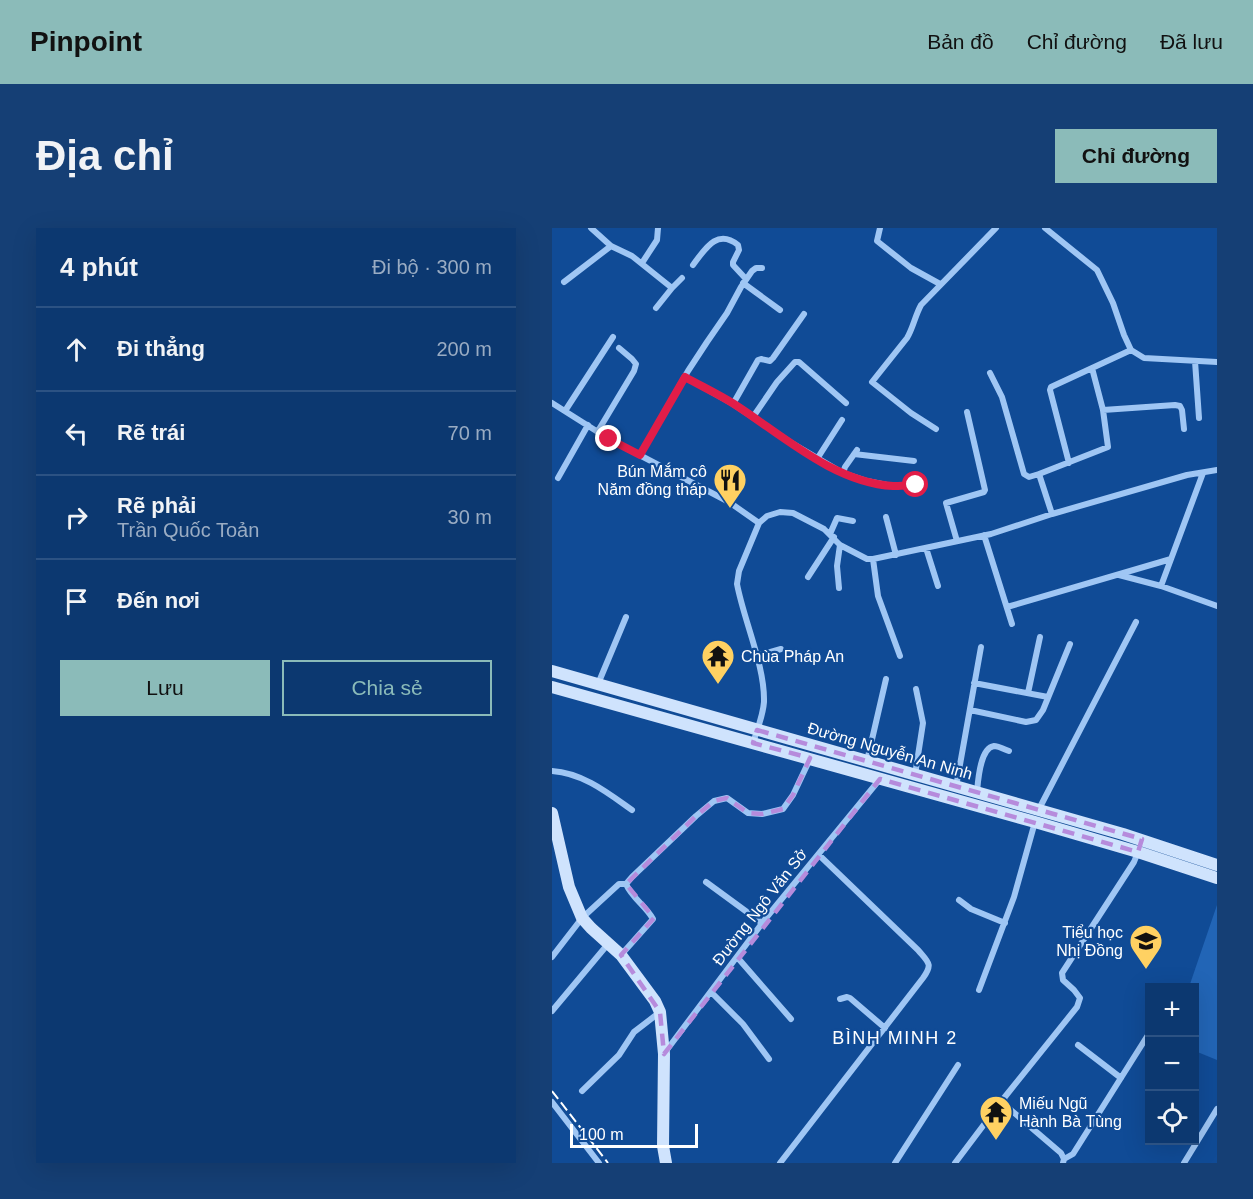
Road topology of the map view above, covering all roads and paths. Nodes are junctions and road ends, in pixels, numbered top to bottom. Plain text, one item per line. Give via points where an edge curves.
1 (591, 228) edge
2 (658, 228) edge
3 (880, 228) edge
4 (996, 228) edge
5 (1045, 228) edge
6 (611, 246) junction
7 (642, 263) junction
8 (693, 265) dead end
9 (762, 268) dead end
10 (682, 278) dead end
11 (745, 281) junction
12 (564, 282) dead end
13 (940, 284) junction
14 (672, 288) junction
15 (657, 308) dead end
16 (780, 310) dead end
17 (804, 314) dead end
18 (613, 337) dead end
19 (619, 348) dead end
20 (1131, 350) junction
21 (1195, 361) junction
22 (1217, 362) edge
23 (1092, 368) junction
24 (990, 373) dead end
25 (685, 377) junction
26 (552, 403) edge
27 (846, 403) dead end
28 (733, 404) junction
29 (1103, 410) junction
30 (566, 411) junction
31 (967, 412) dead end
32 (753, 417) junction
33 (1199, 418) dead end
34 (842, 420) dead end
35 (588, 425) junction
36 (936, 429) dead end
37 (1184, 429) dead end
38 (598, 431) junction
39 (640, 455) junction
40 (817, 459) junction
41 (914, 461) dead end
42 (1069, 463) junction
43 (1217, 470) edge
44 (843, 473) junction
45 (1203, 473) junction
46 (1039, 474) junction
47 (558, 478) dead end
48 (916, 485) dead end
49 (1052, 514) junction
50 (886, 517) dead end
51 (853, 521) dead end
52 (759, 524) junction
53 (832, 536) junction
54 (984, 536) junction
55 (957, 541) junction
56 (840, 545) junction
57 (926, 548) junction
58 (896, 555) junction
59 (873, 560) junction
60 (1171, 560) junction
61 (1118, 575) junction
62 (808, 577) dead end
63 (938, 586) dead end
64 (1161, 586) junction
65 (839, 588) dead end
66 (1217, 606) edge
67 (1007, 607) junction
68 (626, 617) dead end
69 (1136, 622) dead end
70 (1012, 624) dead end
71 (1040, 637) dead end
72 (1070, 644) dead end
73 (981, 647) dead end
74 (781, 649) dead end
75 (756, 656) junction
76 (900, 656) dead end
77 (552, 671) edge
78 (885, 679) dead end
79 (974, 683) junction
80 (598, 684) junction
81 (552, 687) edge
82 (916, 689) dead end
83 (1028, 693) junction
84 (1048, 697) junction
85 (970, 710) junction
86 (757, 730) junction
87 (753, 743) junction
88 (1008, 751) dead end
89 (810, 758) junction
90 (867, 761) junction
91 (552, 771) edge
92 (915, 776) junction
93 (880, 779) junction
94 (954, 793) junction
95 (976, 793) junction
96 (632, 810) dead end
97 (1039, 810) junction
98 (552, 813) edge
99 (1035, 822) junction
100 (1142, 839) junction
101 (1138, 852) junction
102 (819, 855) junction
103 (557, 858) edge
104 (1215, 861) edge
105 (1217, 878) edge
106 (706, 882) dead end
107 (626, 885) junction
108 (959, 900) dead end
109 (582, 918) junction
110 (762, 923) junction
111 (1005, 923) junction
112 (608, 944) junction
113 (621, 955) junction
114 (552, 957) edge
115 (736, 957) junction
116 (979, 990) dead end
117 (711, 992) junction
118 (840, 999) dead end
119 (552, 1011) edge
120 (660, 1012) junction
121 (791, 1019) dead end
122 (885, 1028) junction
123 (1147, 1037) edge
124 (1078, 1045) dead end
125 (664, 1054) junction
126 (769, 1059) dead end
127 (958, 1065) dead end
128 (1121, 1078) junction
129 (582, 1091) dead end
130 (1004, 1098) junction
131 (552, 1102) edge
132 (1217, 1109) edge
133 (1064, 1161) edge
134 (599, 1163) edge
135 (666, 1163) edge
136 (780, 1163) edge
137 (896, 1163) edge
138 (955, 1163) edge
139 (1184, 1163) edge

1 - 6 street
2 - 7 street via 657,240
3 - 13 street via 877,241 911,268
4 - 13 street
5 - 20 street via 1096,270
6 - 7 street
6 - 12 street
7 - 14 street
8 - 11 street via 716,239 724,238 738,245 733,265
9 - 11 street via 752,271
10 - 14 street
11 - 16 street
11 - 25 street
13 - 36 street via 921,305 907,338 872,382
14 - 15 street
17 - 28 street via 773,358 758,360
18 - 30 street
19 - 38 street via 636,364
20 - 21 street via 1144,358
20 - 23 street
21 - 22 street
21 - 33 street
23 - 29 street
23 - 42 street via 1050,388
24 - 46 street via 1002,397 1024,474
25 - 28 street
25 - 39 street
26 - 30 street
27 - 32 street via 795,362
28 - 32 street
29 - 37 street via 1180,406
29 - 42 street via 1108,447
30 - 35 street
31 - 55 street via 985,490 946,503
32 - 40 street
34 - 40 street
35 - 38 street
35 - 47 street
38 - 39 street
39 - 52 street via 729,502
40 - 44 street
41 - 44 street via 856,452
42 - 46 street
43 - 45 street
44 - 48 street via 892,486
45 - 49 street
45 - 60 street
46 - 49 street
49 - 54 street
50 - 58 street
51 - 53 street via 837,518
52 - 53 street via 767,516 793,513
52 - 75 street via 737,585
53 - 56 street
53 - 62 street
54 - 55 street
54 - 67 street
55 - 57 street
56 - 59 street
56 - 65 street
57 - 58 street
57 - 63 street
58 - 59 street
59 - 76 street via 878,596
60 - 61 street
60 - 64 street
61 - 64 street
61 - 67 street
64 - 66 street
67 - 70 street
68 - 80 street
69 - 97 street
71 - 83 street
72 - 84 street
73 - 79 street
74 - 75 street
75 - 86 street via 764,702
77 - 80 main road, Đường Nguyễn An Ninh
78 - 90 street
79 - 83 street
79 - 85 street
80 - 86 main road, Đường Nguyễn An Ninh
81 - 87 main road, Đường Nguyễn An Ninh
82 - 92 street via 923,723
83 - 84 street
84 - 85 street via 1036,720 1026,722
85 - 94 street
86 - 87 street
86 - 90 main road, Đường Nguyễn An Ninh
87 - 89 main road, Đường Nguyễn An Ninh
88 - 95 street via 996,746 987,750
89 - 93 main road, Đường Nguyễn An Ninh
89 - 107 street via 783,809 748,813 727,798 714,801
90 - 92 main road, Đường Nguyễn An Ninh
91 - 96 street via 595,784
92 - 94 main road, Đường Nguyễn An Ninh
93 - 94 main road, Đường Nguyễn An Ninh
93 - 102 street, Đường Ngô Văn Sở
94 - 95 main road, Đường Nguyễn An Ninh
94 - 99 main road, Đường Nguyễn An Ninh
95 - 97 main road, Đường Nguyễn An Ninh
97 - 100 main road, Đường Nguyễn An Ninh
98 - 103 main road
99 - 101 main road, Đường Nguyễn An Ninh
99 - 111 street
100 - 101 main road
100 - 104 main road, Đường Nguyễn An Ninh
101 - 105 main road, Đường Nguyễn An Ninh
101 - 130 street via 1062,973 1062,980 1080,998 1077,1007
102 - 110 street, Đường Ngô Văn Sở
102 - 122 street via 929,963 929,970
103 - 109 main road
106 - 110 street
107 - 109 street via 619,884
107 - 113 street via 652,919
108 - 111 street
109 - 112 main road
109 - 114 street
110 - 115 street, Đường Ngô Văn Sở
111 - 116 street
112 - 113 main road
112 - 119 street
113 - 120 main road
115 - 117 street, Đường Ngô Văn Sở
115 - 121 street
117 - 125 street, Đường Ngô Văn Sở
117 - 126 street via 743,1024
118 - 122 street via 850,998
120 - 125 main road
120 - 129 street via 634,1032 619,1055
122 - 136 street
123 - 128 street
124 - 128 street
125 - 135 main road
127 - 137 street
128 - 133 street via 1073,1154
130 - 133 street via 1005,1105 1062,1153
130 - 138 street
131 - 134 street
132 - 139 street

